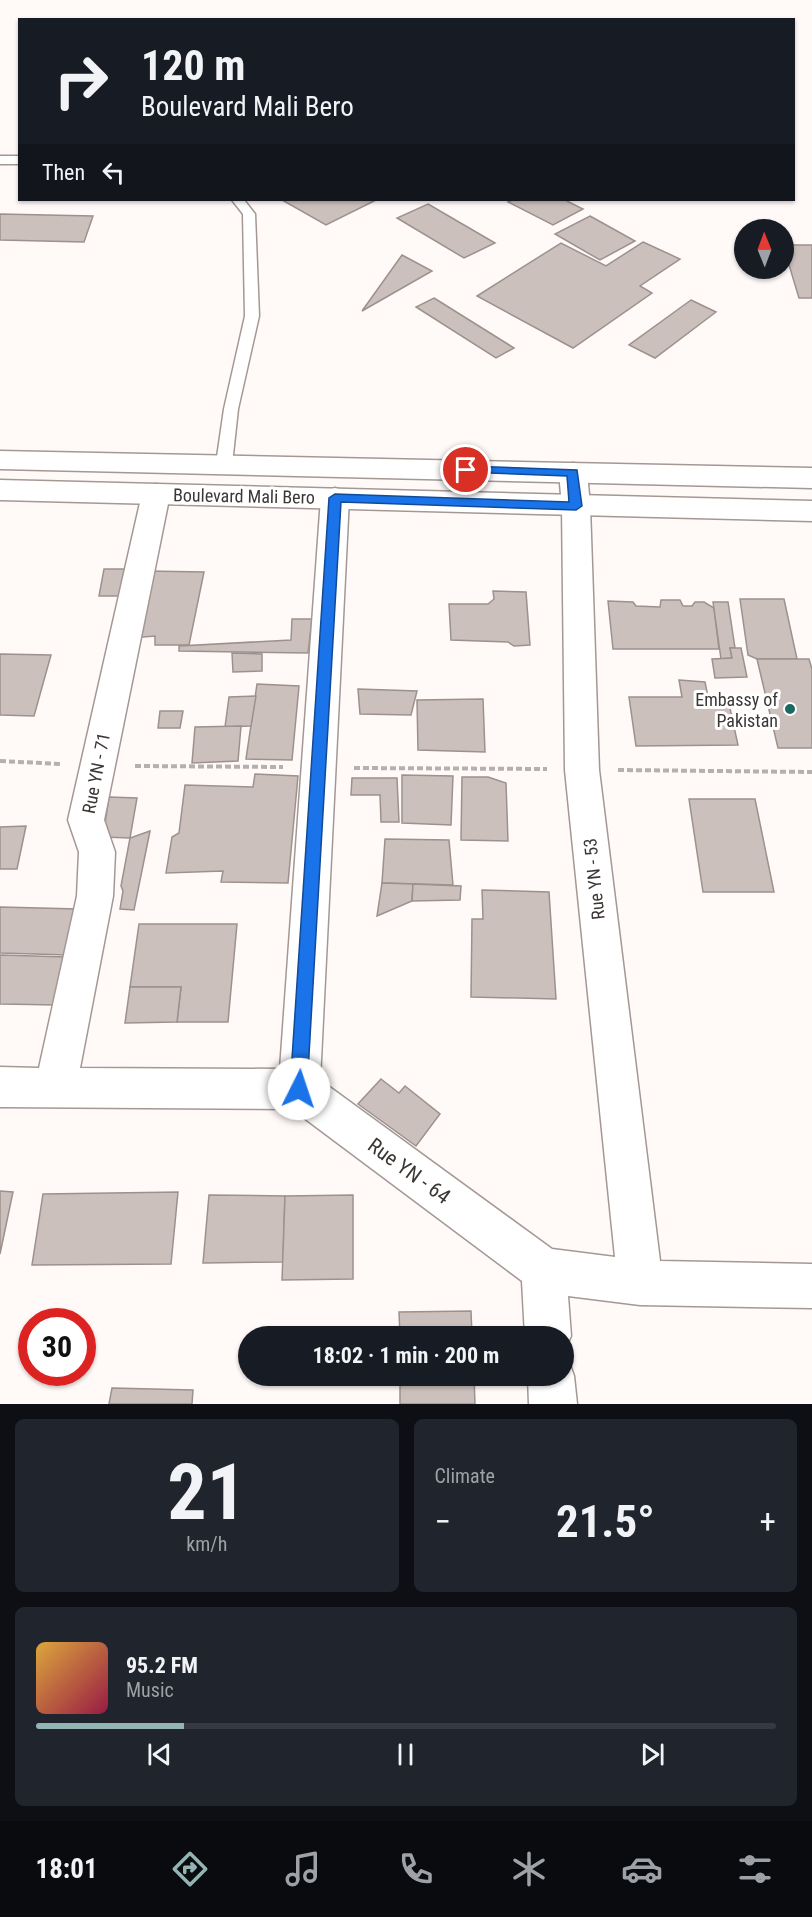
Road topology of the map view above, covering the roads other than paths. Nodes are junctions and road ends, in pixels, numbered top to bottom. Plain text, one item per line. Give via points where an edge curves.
1 (0, 160) edge
2 (18, 160) edge
3 (239, 201) edge
4 (0, 460) edge
5 (224, 464) junction
6 (812, 478) edge
7 (574, 489) junction
8 (0, 490) edge
9 (156, 494) junction
10 (335, 498) junction
11 (812, 511) edge
12 (0, 1087) edge
13 (55, 1089) junction
14 (299, 1089) junction
15 (544, 1270) junction
16 (640, 1283) junction
17 (812, 1286) edge
18 (547, 1326) edge
19 (552, 1386) edge
20 (553, 1404) edge

1 - 2 lane
3 - 5 lane via 249,214 252,316 231,409
4 - 5 street, Boulevard Mali Bero
5 - 7 street, Boulevard Mali Bero
6 - 7 street, Boulevard Mali Bero
7 - 10 street, Boulevard Mali Bero
7 - 11 street, Boulevard Mali Bero
7 - 16 street, Rue YN - 53 via 582,770
8 - 9 street, Boulevard Mali Bero
9 - 10 street, Boulevard Mali Bero
9 - 13 street, Rue YN - 71 via 86,820 97,852 94,896
10 - 14 street
12 - 13 street
13 - 14 street
14 - 15 street, Rue YN - 64
15 - 16 street, Rue YN - 64
15 - 18 street
16 - 17 street, Rue YN - 64
19 - 20 street

